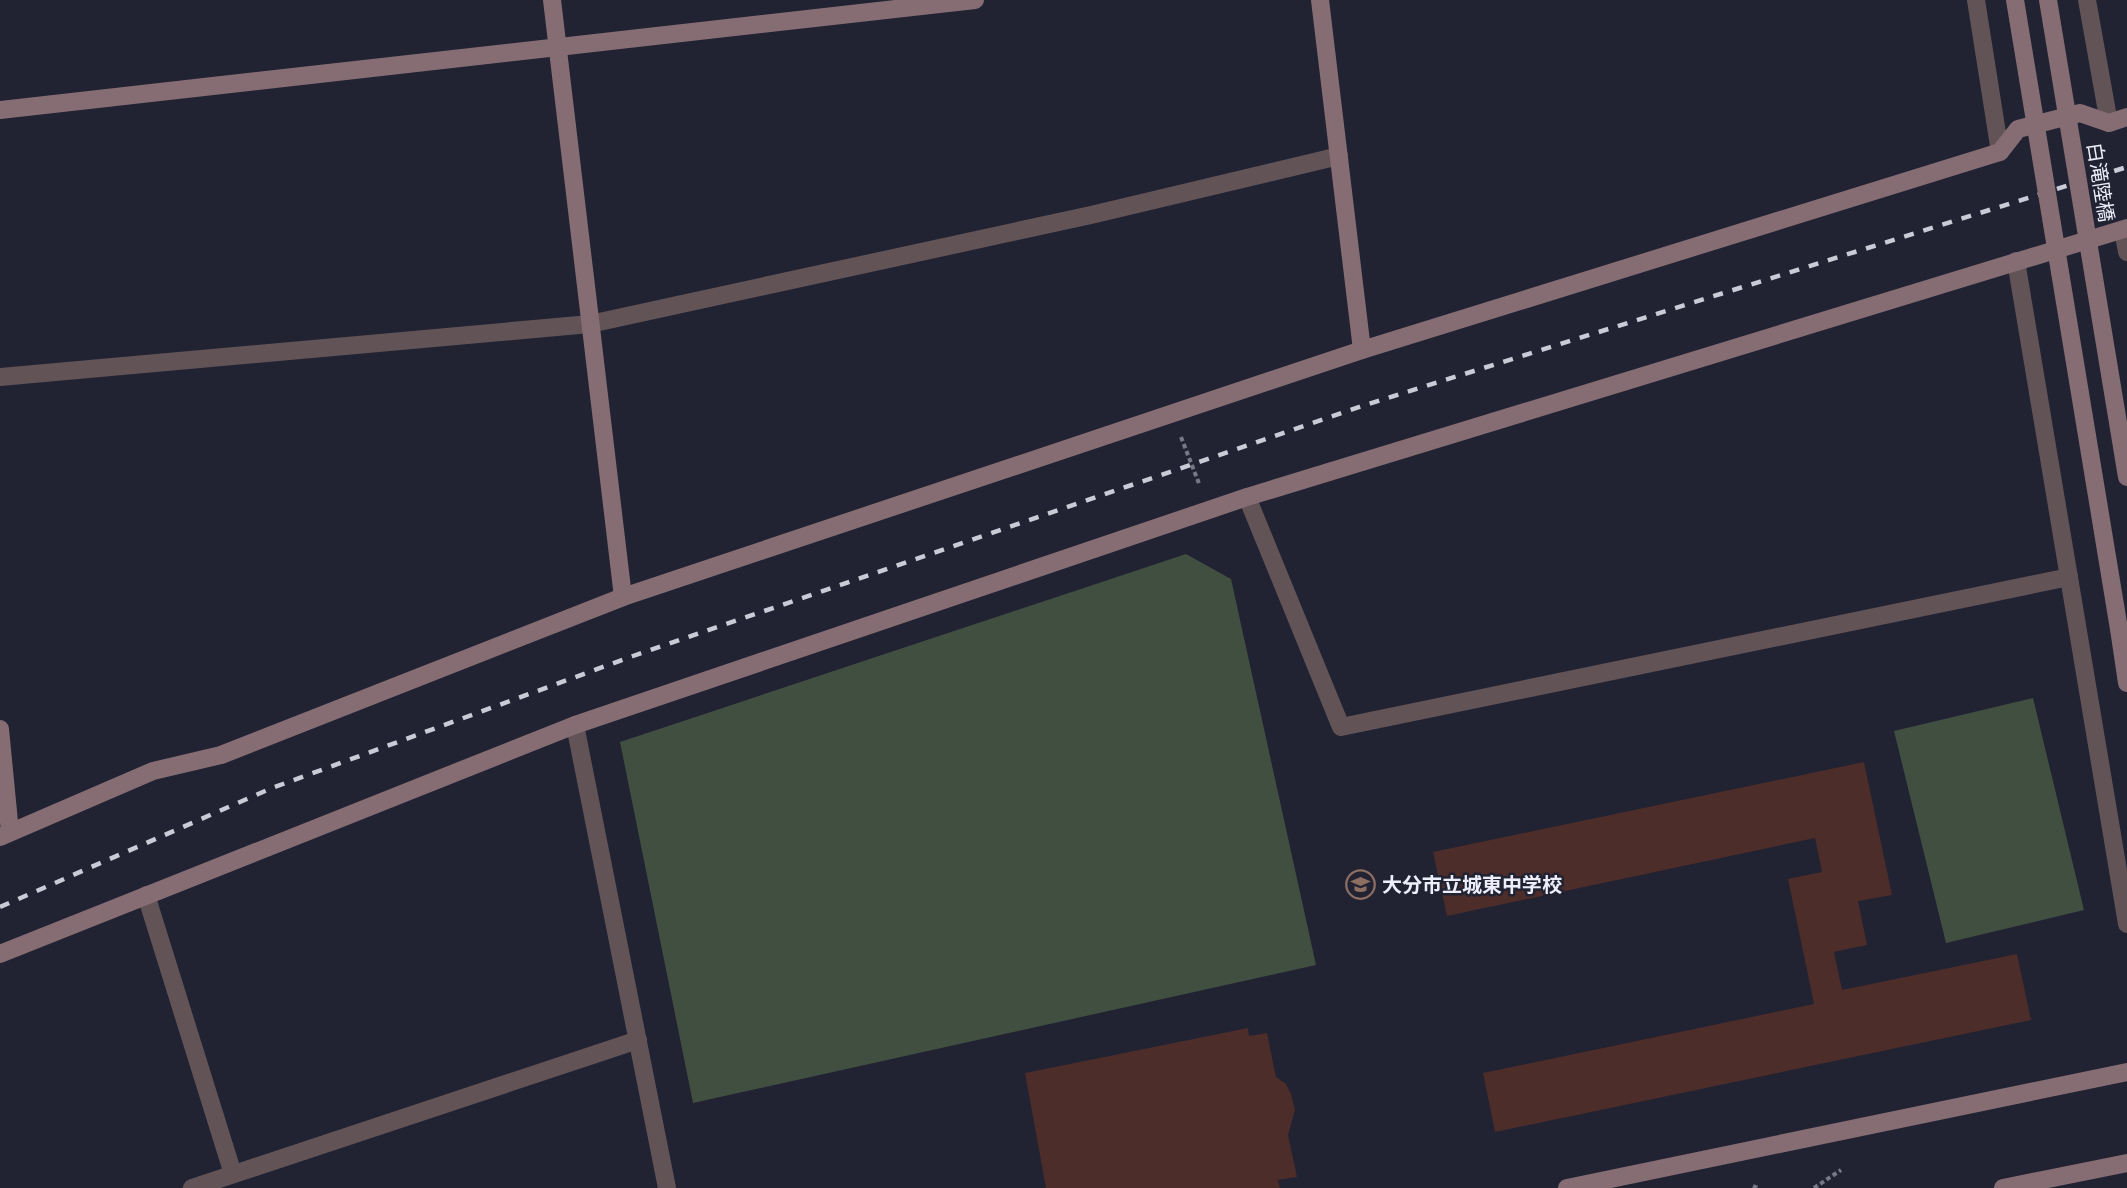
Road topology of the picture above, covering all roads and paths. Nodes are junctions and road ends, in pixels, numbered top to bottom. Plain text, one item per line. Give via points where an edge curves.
1 (552, 0) edge
2 (975, 0) edge
3 (1320, 0) edge
4 (1976, 0) edge
5 (2015, 0) edge
6 (2048, 0) edge
7 (2087, 0) edge
8 (557, 47) junction
9 (0, 110) edge
10 (2127, 117) edge
11 (2109, 123) junction
12 (2000, 152) junction
13 (1339, 156) junction
14 (2125, 229) edge
15 (2127, 252) edge
16 (2016, 261) junction
17 (590, 324) junction
18 (1362, 350) junction
19 (0, 376) edge
20 (1172, 414) junction
21 (2127, 477) edge
22 (1247, 496) junction
23 (1209, 510) junction
24 (2069, 577) junction
25 (623, 597) junction
26 (2127, 684) edge
27 (575, 725) junction
28 (0, 729) edge
29 (5, 835) edge
30 (146, 895) junction
31 (2127, 924) edge
32 (0, 954) edge
33 (638, 1040) junction
34 (2127, 1072) edge
35 (2127, 1163) edge
36 (1840, 1170) dead end
37 (233, 1174) junction
38 (1753, 1186) dead end
39 (192, 1188) edge
40 (667, 1188) edge
41 (1567, 1188) edge
42 (1758, 1188) edge
43 (1814, 1188) edge
44 (2002, 1188) edge

1 - 8 street
2 - 8 street
3 - 13 street
4 - 12 street
5 - 26 street, bridge
6 - 21 street, 白滝陸橋, bridge
7 - 11 street
8 - 9 street
8 - 17 street
10 - 11 street
11 - 12 street via 2080,113 2018,129
12 - 18 street
13 - 17 street via 1091,215
13 - 18 street
14 - 15 street
14 - 16 street
16 - 22 street
16 - 24 street
17 - 19 street
17 - 25 street
18 - 20 street
20 - 23 path
20 - 25 street
22 - 23 street
22 - 24 street via 1341,727
23 - 27 street
24 - 31 street
25 - 29 street via 222,755 153,771
27 - 30 street
27 - 33 street
28 - 29 street
30 - 32 street
30 - 37 street
33 - 37 street
33 - 40 street
34 - 41 street
35 - 44 street
36 - 43 path
37 - 39 street
38 - 42 path

